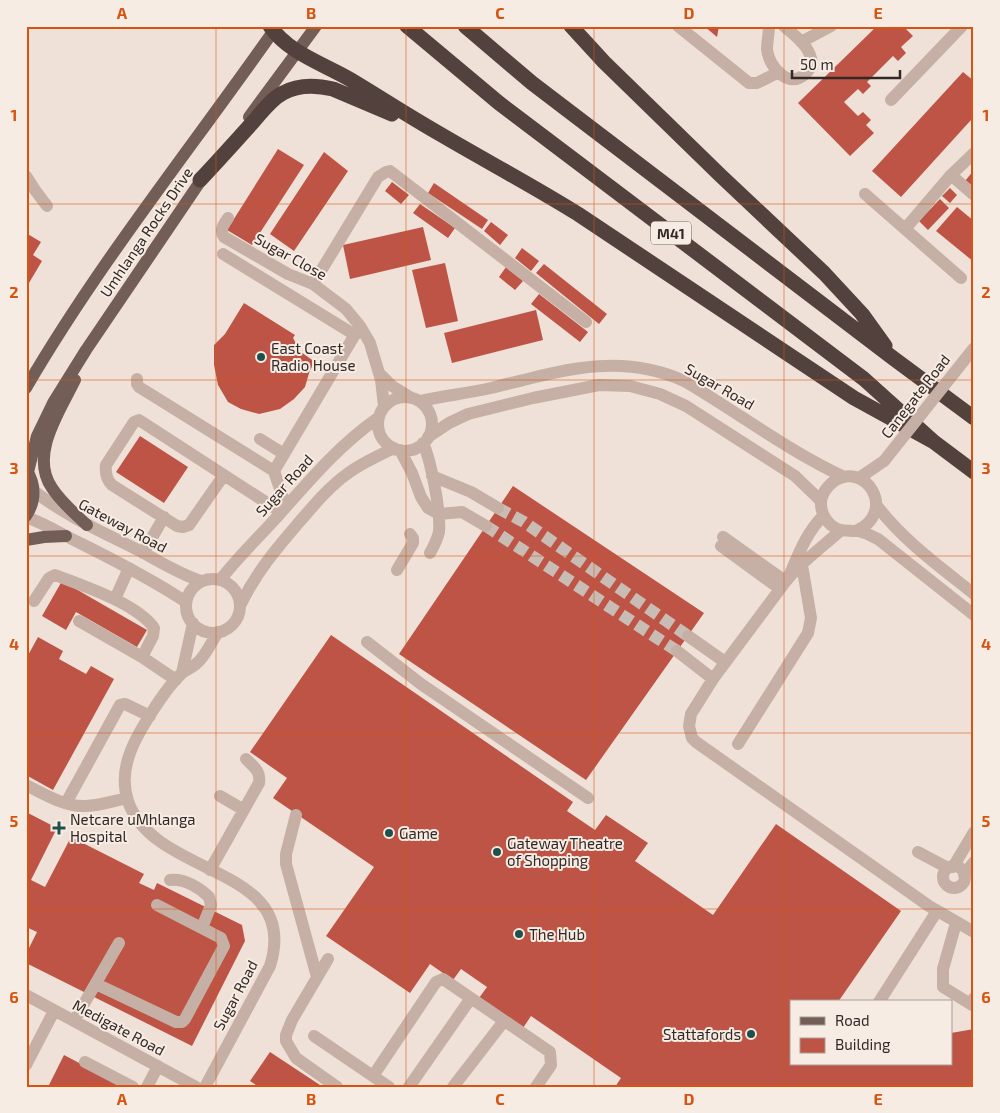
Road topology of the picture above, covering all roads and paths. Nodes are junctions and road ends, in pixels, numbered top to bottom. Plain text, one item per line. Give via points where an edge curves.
1 (407, 26) edge
2 (465, 26) edge
3 (571, 26) edge
4 (678, 26) edge
5 (769, 26) edge
6 (784, 26) edge
7 (831, 26) edge
8 (962, 26) edge
9 (316, 27) edge
10 (273, 28) edge
11 (801, 42) junction
12 (298, 52) junction
13 (780, 72) junction
14 (891, 100) dead end
15 (440, 134) junction
16 (974, 152) edge
17 (26, 176) edge
18 (952, 176) junction
19 (200, 180) junction
20 (865, 194) dead end
21 (974, 195) edge
22 (48, 206) dead end
23 (228, 218) dead end
24 (905, 229) junction
25 (223, 254) dead end
26 (961, 278) dead end
27 (313, 284) junction
28 (586, 322) dead end
29 (357, 331) junction
30 (974, 348) edge
31 (86, 350) junction
32 (893, 358) junction
33 (379, 373) junction
34 (30, 377) edge
35 (137, 379) dead end
36 (26, 388) edge
37 (415, 399) junction
38 (384, 406) junction
39 (378, 418) junction
40 (974, 418) edge
41 (260, 439) dead end
42 (426, 440) junction
43 (934, 442) junction
44 (397, 449) junction
45 (284, 454) junction
46 (883, 463) junction
47 (27, 471) edge
48 (274, 471) junction
49 (974, 472) edge
50 (224, 475) junction
51 (432, 476) junction
52 (844, 477) junction
53 (859, 478) junction
54 (872, 489) junction
55 (34, 491) junction
56 (821, 501) junction
57 (877, 506) junction
58 (498, 508) tunnel mouth
59 (284, 510) junction
60 (439, 514) junction
61 (824, 516) junction
62 (26, 517) edge
63 (164, 517) junction
64 (86, 524) junction
65 (486, 526) tunnel mouth
66 (840, 531) junction
67 (856, 531) junction
68 (410, 534) dead end
69 (66, 536) junction
70 (26, 540) edge
71 (720, 540) dead end
72 (143, 552) junction
73 (430, 553) dead end
74 (802, 565) junction
75 (129, 568) junction
76 (397, 570) dead end
77 (221, 580) junction
78 (201, 581) junction
79 (784, 583) junction
80 (974, 594) edge
81 (115, 599) junction
82 (34, 602) dead end
83 (186, 602) junction
84 (241, 604) junction
85 (974, 615) edge
86 (79, 621) dead end
87 (193, 624) junction
88 (218, 632) junction
89 (688, 636) tunnel mouth
90 (367, 642) dead end
91 (677, 651) tunnel mouth
92 (142, 657) junction
93 (725, 662) junction
94 (179, 677) junction
95 (713, 679) junction
96 (150, 716) junction
97 (738, 744) dead end
98 (246, 759) dead end
99 (26, 786) edge
100 (220, 796) dead end
101 (127, 798) junction
102 (588, 798) dead end
103 (66, 803) junction
104 (244, 810) junction
105 (296, 814) dead end
106 (974, 832) edge
107 (918, 852) dead end
108 (974, 862) edge
109 (950, 868) junction
110 (210, 870) junction
111 (170, 880) dead end
112 (968, 880) edge
113 (158, 905) dead end
114 (937, 911) junction
115 (956, 923) junction
116 (202, 928) junction
117 (974, 932) edge
118 (119, 943) dead end
119 (328, 959) dead end
120 (317, 977) junction
121 (96, 984) junction
122 (26, 996) edge
123 (471, 998) junction
124 (974, 998) edge
125 (881, 1000) edge
126 (54, 1011) junction
127 (74, 1021) junction
128 (504, 1021) junction
129 (314, 1036) dead end
130 (85, 1062) dead end
131 (26, 1065) edge
132 (158, 1066) junction
133 (373, 1076) junction
134 (133, 1087) edge
135 (147, 1087) edge
136 (196, 1087) edge
137 (205, 1087) edge
138 (337, 1087) edge
139 (389, 1087) edge
140 (409, 1087) edge
141 (453, 1087) edge
142 (536, 1087) edge

1 - 43 highway, M41 via 500,103 864,379
2 - 32 highway, M41 via 540,89
3 - 32 highway via 604,62 824,273 862,314
4 - 13 street via 749,82 757,84
5 - 13 street via 767,50
6 - 11 street
7 - 11 street
8 - 14 street
9 - 12 main road, Umhlanga Rocks Drive
10 - 12 highway
10 - 34 main road, Umhlanga Rocks Drive via 127,233
11 - 13 street via 812,58 812,67 802,76 789,79
12 - 15 highway
12 - 19 main road, Umhlanga Rocks Drive
15 - 19 highway via 333,89 301,87 283,93 268,105
15 - 43 highway via 578,214 854,398
16 - 18 street
17 - 22 street
18 - 21 street
18 - 24 street
19 - 31 main road, Umhlanga Rocks Drive
20 - 24 street
23 - 27 street, Sugar Close via 223,226 224,237 288,274
24 - 26 street
25 - 29 street
27 - 28 street via 378,177 390,171
27 - 29 street, Sugar Close via 346,309
29 - 33 street, Sugar Close via 370,343
29 - 45 street
30 - 46 street, Canegate Road, bridge
31 - 47 main road, Umhlanga Rocks Drive via 46,415
31 - 64 main road via 46,442 44,468 52,489
32 - 40 highway, M41
33 - 37 street via 392,386
33 - 38 street, Sugar Close
34 - 36 main road, Umhlanga Rocks Drive
35 - 48 street via 139,387
37 - 38 street via 396,398
37 - 42 street via 425,406 431,418
37 - 52 street, Sugar Road via 488,388 570,369 632,366 685,382
38 - 39 street
39 - 44 street via 380,436 386,444
39 - 59 street, Sugar Road via 320,468
41 - 45 street
42 - 44 street via 412,449
42 - 51 street
42 - 56 street via 468,414 599,385 630,386 660,394 686,406 795,476
43 - 49 highway, M41
44 - 60 street via 424,503
44 - 84 street via 360,465 340,479 266,561
45 - 48 street
46 - 53 street, Canegate Road
46 - 54 street, Canegate Road
47 - 55 main road
48 - 59 street
50 - 59 street
50 - 63 street via 189,525 180,527
50 - 63 street via 142,421 134,422 106,465 107,479
51 - 58 street via 472,492
51 - 60 street
52 - 53 street
52 - 56 street via 828,485
53 - 54 street
54 - 57 street
55 - 62 main road
55 - 64 street, Gateway Road via 48,503
56 - 61 street
57 - 67 street via 870,522
57 - 80 street via 910,542
59 - 77 street, Sugar Road
60 - 65 street via 462,512
60 - 73 street via 438,535
61 - 66 street
61 - 79 street via 813,527
62 - 69 street
63 - 72 street
64 - 72 street, Gateway Road
66 - 67 street
66 - 74 street
67 - 85 street via 887,546
68 - 76 street via 413,543
69 - 70 main road
69 - 75 street
71 - 79 street
72 - 78 street, Gateway Road
74 - 79 street
74 - 97 street via 811,618 808,633
75 - 81 street
75 - 83 street
77 - 78 street
77 - 84 street via 236,591
78 - 83 street via 190,592
79 - 93 street
81 - 82 street via 55,575 49,578
81 - 92 street via 154,628
83 - 87 street
84 - 88 street via 235,623
86 - 92 street
87 - 88 street via 207,632
87 - 94 street, Sugar Road
88 - 94 street, Sugar Road via 198,662
89 - 93 street
90 - 102 street via 421,684
91 - 95 street
92 - 94 street
93 - 95 street
94 - 96 street, Sugar Road
95 - 114 street via 691,714 692,738
96 - 101 street, Sugar Road via 126,763
96 - 103 street via 125,704 120,705
98 - 104 street via 258,770 260,780
99 - 103 street
100 - 104 street
101 - 103 street via 84,806
101 - 110 street, Sugar Road via 138,823 151,837
104 - 110 street
105 - 120 street via 286,864
106 - 109 street
107 - 109 street
108 - 112 street
109 - 112 street via 959,868
109 - 112 street via 944,872 943,878 948,886 958,887
110 - 137 street, Sugar Road via 243,886 265,907 272,923 274,953 264,978
111 - 116 street via 186,882 209,897 212,905
113 - 116 street
114 - 115 street
114 - 125 street
115 - 117 street
115 - 124 street via 944,969 944,988 972,1005
116 - 121 street via 221,938 224,946 186,1020 176,1022
118 - 121 street
119 - 120 street
120 - 138 street via 292,1020 286,1041 296,1058
121 - 127 street
122 - 126 street, Medigate Road
123 - 128 street
123 - 133 street via 443,979 438,980
123 - 140 street
126 - 127 street, Medigate Road
126 - 131 street
127 - 132 street, Medigate Road
128 - 141 street
128 - 142 street via 550,1052 552,1065
129 - 133 street
130 - 134 street
132 - 135 street
132 - 136 street, Medigate Road
133 - 139 street

